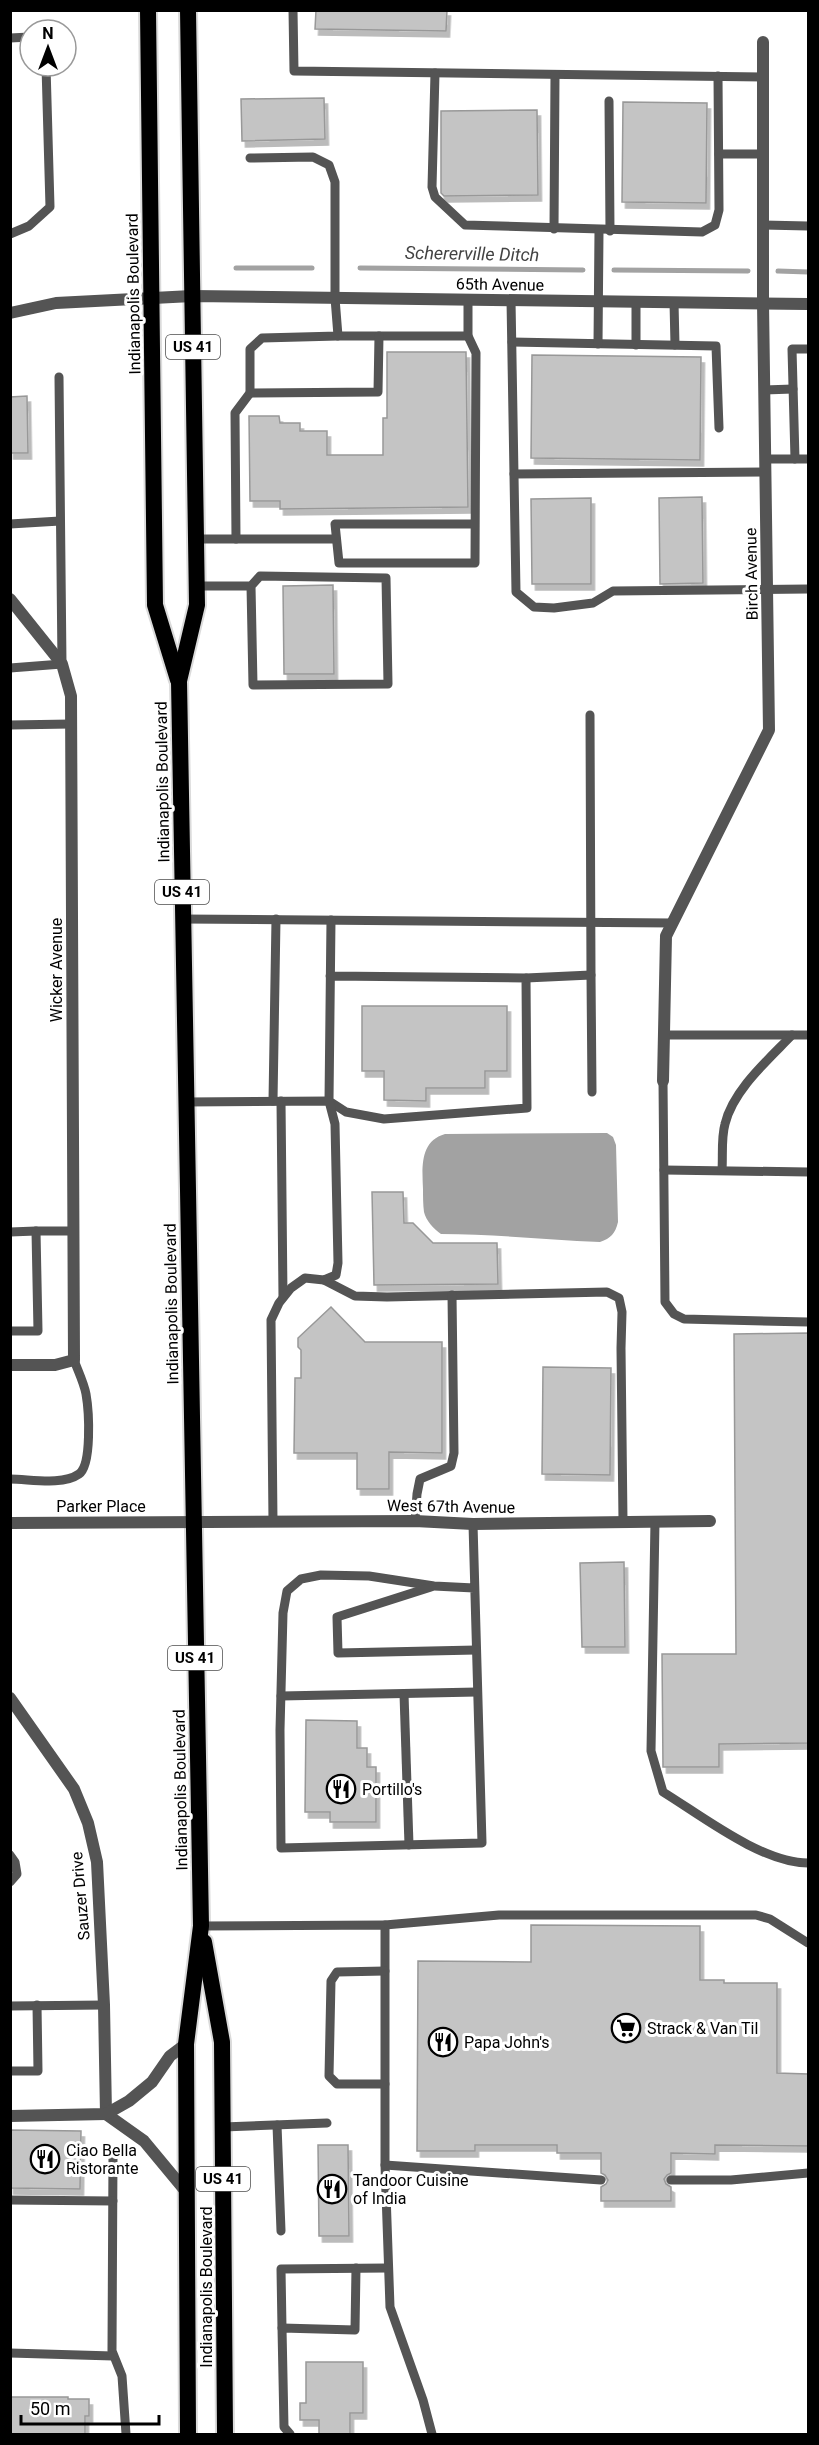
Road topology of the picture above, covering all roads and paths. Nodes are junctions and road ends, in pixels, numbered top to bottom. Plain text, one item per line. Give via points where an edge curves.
1 (148, 10) edge
2 (188, 10) edge
3 (293, 10) edge
4 (763, 42) dead end
5 (435, 73) junction
6 (555, 75) junction
7 (718, 76) junction
8 (763, 77) junction
9 (46, 78) edge
10 (609, 101) dead end
11 (719, 154) junction
12 (763, 154) junction
13 (250, 158) dead end
14 (763, 225) junction
15 (808, 226) edge
16 (554, 229) junction
17 (599, 231) junction
18 (610, 231) junction
19 (10, 234) edge
20 (192, 296) junction
21 (151, 297) junction
22 (335, 298) junction
23 (468, 300) junction
24 (511, 300) junction
25 (598, 301) junction
26 (636, 302) junction
27 (674, 302) junction
28 (763, 303) junction
29 (808, 304) edge
30 (10, 313) edge
31 (338, 336) junction
32 (379, 336) junction
33 (468, 336) junction
34 (512, 342) junction
35 (598, 344) junction
36 (636, 345) junction
37 (675, 345) junction
38 (808, 348) edge
39 (59, 377) dead end
40 (793, 389) junction
41 (764, 390) junction
42 (250, 393) junction
43 (719, 428) dead end
44 (795, 459) junction
45 (808, 459) edge
46 (765, 466) junction
47 (514, 474) junction
48 (60, 521) junction
49 (10, 524) edge
50 (474, 524) junction
51 (196, 539) junction
52 (236, 539) junction
53 (336, 539) junction
54 (197, 586) junction
55 (251, 586) junction
56 (808, 589) edge
57 (767, 590) junction
58 (10, 600) edge
59 (62, 664) junction
60 (10, 668) edge
61 (178, 681) junction
62 (590, 715) dead end
63 (71, 724) junction
64 (10, 725) edge
65 (182, 919) junction
66 (276, 919) junction
67 (331, 920) junction
68 (592, 922) junction
69 (673, 923) junction
70 (591, 975) junction
71 (330, 976) junction
72 (526, 978) junction
73 (664, 1035) junction
74 (792, 1035) junction
75 (808, 1035) edge
76 (663, 1081) joint
77 (592, 1092) dead end
78 (277, 1101) junction
79 (329, 1101) junction
80 (185, 1102) junction
81 (664, 1170) junction
82 (722, 1170) junction
83 (808, 1172) edge
84 (36, 1231) junction
85 (73, 1231) junction
86 (10, 1232) edge
87 (324, 1280) junction
88 (452, 1295) junction
89 (283, 1297) junction
90 (808, 1323) edge
91 (10, 1331) edge
92 (74, 1360) junction
93 (10, 1365) edge
94 (10, 1479) edge
95 (415, 1521) junction
96 (623, 1521) junction
97 (655, 1521) junction
98 (710, 1521) dead end
99 (192, 1522) junction
100 (273, 1522) junction
101 (10, 1523) edge
102 (473, 1524) junction
103 (434, 1586) junction
104 (474, 1588) junction
105 (476, 1650) junction
106 (477, 1692) junction
107 (404, 1694) junction
108 (281, 1696) junction
109 (10, 1698) edge
110 (409, 1845) junction
111 (10, 1855) edge
112 (808, 1863) edge
113 (10, 1882) edge
114 (385, 1925) junction
115 (201, 1926) junction
116 (808, 1943) edge
117 (385, 1971) junction
118 (37, 2005) junction
119 (104, 2005) junction
120 (10, 2006) edge
121 (186, 2043) junction
122 (10, 2071) edge
123 (385, 2084) junction
124 (106, 2114) junction
125 (10, 2116) edge
126 (327, 2123) dead end
127 (277, 2125) junction
128 (223, 2127) junction
129 (113, 2156) dead end
130 (385, 2164) junction
131 (808, 2172) edge
132 (601, 2180) dead end
133 (671, 2180) dead end
134 (188, 2194) junction
135 (10, 2200) edge
136 (113, 2201) junction
137 (280, 2231) dead end
138 (356, 2268) junction
139 (387, 2268) junction
140 (282, 2328) junction
141 (10, 2353) edge
142 (113, 2356) junction
143 (126, 2434) edge
144 (188, 2434) edge
145 (225, 2434) edge
146 (290, 2434) edge
147 (432, 2434) edge

1 - 21 highway, Indianapolis Boulevard / US 41
2 - 20 highway, Indianapolis Boulevard / US 41
3 - 5 lane via 294,71
4 - 8 street, Birch Avenue
5 - 6 lane
5 - 16 lane via 435,197 465,225
6 - 7 lane
6 - 16 lane
7 - 8 lane
7 - 11 lane
8 - 12 street, Birch Avenue
9 - 19 lane via 50,207 29,226
10 - 18 lane
11 - 12 lane
11 - 18 lane via 720,210 715,225 702,232
12 - 14 street, Birch Avenue
13 - 22 lane via 313,157 328,165 335,182
14 - 15 lane
14 - 28 street, Birch Avenue
16 - 17 lane
17 - 18 lane
17 - 25 lane
20 - 21 street, 65th Avenue
20 - 22 street, 65th Avenue
20 - 51 highway, Indianapolis Boulevard / US 41
21 - 30 street, 65th Avenue via 57,303
21 - 61 highway, Indianapolis Boulevard / US 41 via 155,605
22 - 23 street, 65th Avenue
22 - 31 lane
23 - 24 street, 65th Avenue
23 - 33 lane
24 - 25 street, 65th Avenue
24 - 34 lane
25 - 26 street, 65th Avenue
25 - 35 lane
26 - 27 street, 65th Avenue
26 - 36 lane
27 - 28 street, 65th Avenue
27 - 37 lane
28 - 29 street, 65th Avenue
28 - 41 street, Birch Avenue
31 - 32 lane
31 - 42 lane via 262,338 250,350
32 - 33 lane
32 - 42 lane via 378,392
33 - 50 lane via 476,353
34 - 35 lane
34 - 47 lane
35 - 36 lane
36 - 37 lane
37 - 43 lane via 716,346
38 - 40 lane via 792,349
39 - 48 lane
40 - 41 lane
40 - 44 lane
41 - 46 street, Birch Avenue
42 - 52 lane via 235,413
44 - 45 lane
44 - 46 lane
46 - 47 lane
46 - 57 street, Birch Avenue
47 - 57 lane via 516,592 534,608 593,603 613,591
48 - 49 lane
48 - 59 lane
50 - 53 lane via 335,524
50 - 53 lane via 475,562 339,563
51 - 52 lane
51 - 54 highway, Indianapolis Boulevard / US 41
52 - 53 lane
54 - 55 lane
54 - 61 highway, Indianapolis Boulevard / US 41 via 197,605
55 - 55 lane via 253,685 388,684 387,578 260,576
56 - 57 lane
57 - 69 street, Birch Avenue via 769,730
58 - 59 street, Wicker Avenue
59 - 60 lane
59 - 63 street, Wicker Avenue via 71,696
61 - 65 highway, Indianapolis Boulevard / US 41
62 - 68 lane
63 - 64 lane
63 - 85 street, Wicker Avenue
65 - 66 lane
65 - 80 highway, Indianapolis Boulevard / US 41
66 - 67 lane
66 - 78 lane
67 - 68 lane
67 - 71 lane
68 - 69 lane
68 - 70 lane
69 - 73 street, Birch Avenue via 666,936
70 - 72 lane
70 - 77 lane
71 - 72 lane
71 - 79 lane
72 - 79 lane via 527,1108 384,1119 346,1112
73 - 74 lane
73 - 76 street, Birch Avenue
74 - 75 lane
74 - 82 lane via 753,1076 734,1104 725,1124
76 - 81 lane
78 - 79 lane
78 - 80 lane
78 - 89 lane
79 - 87 lane via 335,1124 338,1263 336,1275
80 - 99 highway, Indianapolis Boulevard / US 41
81 - 82 lane
81 - 90 lane via 664,1289 674,1314 698,1321
82 - 83 lane
84 - 85 lane
84 - 86 lane
84 - 91 lane via 38,1331
85 - 92 street, Wicker Avenue
87 - 88 lane via 355,1296
87 - 89 lane via 305,1278
88 - 95 lane via 454,1453 451,1466 420,1479
88 - 96 lane via 607,1292 619,1298
89 - 100 lane via 271,1320
92 - 93 street via 55,1365
92 - 94 lane via 86,1395 86,1466 80,1474 60,1480
95 - 100 street, West 67th Avenue
95 - 102 street, West 67th Avenue
96 - 97 street, West 67th Avenue
96 - 102 street, West 67th Avenue
97 - 98 street, West 67th Avenue
97 - 112 lane via 651,1751 663,1792 756,1849 796,1863
99 - 100 street, West 67th Avenue
99 - 101 street, Parker Place
99 - 115 highway, Indianapolis Boulevard / US 41
102 - 104 lane
103 - 104 lane
103 - 105 lane via 337,1617 338,1653
103 - 108 lane via 369,1576 321,1575 301,1579 287,1591 283,1613
104 - 105 lane
105 - 106 lane
106 - 107 lane
106 - 110 lane via 482,1843
107 - 108 lane
107 - 110 lane
108 - 110 lane via 281,1848
109 - 119 street, Sauzer Drive via 74,1789 88,1823 97,1862
111 - 113 lane via 17,1874
114 - 115 lane
114 - 116 lane via 499,1915 756,1915 770,1919
114 - 117 lane
115 - 121 highway, Indianapolis Boulevard / US 41
115 - 128 highway, Indianapolis Boulevard / US 41 via 222,2042
117 - 123 lane
117 - 123 lane via 337,1972 331,1982 329,2076 337,2084
118 - 119 lane
118 - 120 lane
118 - 122 lane via 38,2071
119 - 124 street, Sauzer Drive
121 - 124 street via 170,2056 152,2082
121 - 134 highway, Indianapolis Boulevard / US 41
123 - 130 lane
124 - 125 street
124 - 134 street via 144,2141
126 - 127 lane
127 - 128 lane
127 - 137 lane
128 - 145 highway, Indianapolis Boulevard / US 41
129 - 136 lane
130 - 132 lane
130 - 139 lane
131 - 133 lane via 731,2180
134 - 144 highway, Indianapolis Boulevard / US 41
135 - 136 lane
136 - 142 lane
138 - 139 lane
138 - 140 lane via 281,2269
138 - 140 lane via 356,2330
139 - 147 lane via 390,2307
140 - 146 lane via 284,2427
141 - 142 lane
142 - 143 lane via 122,2376

